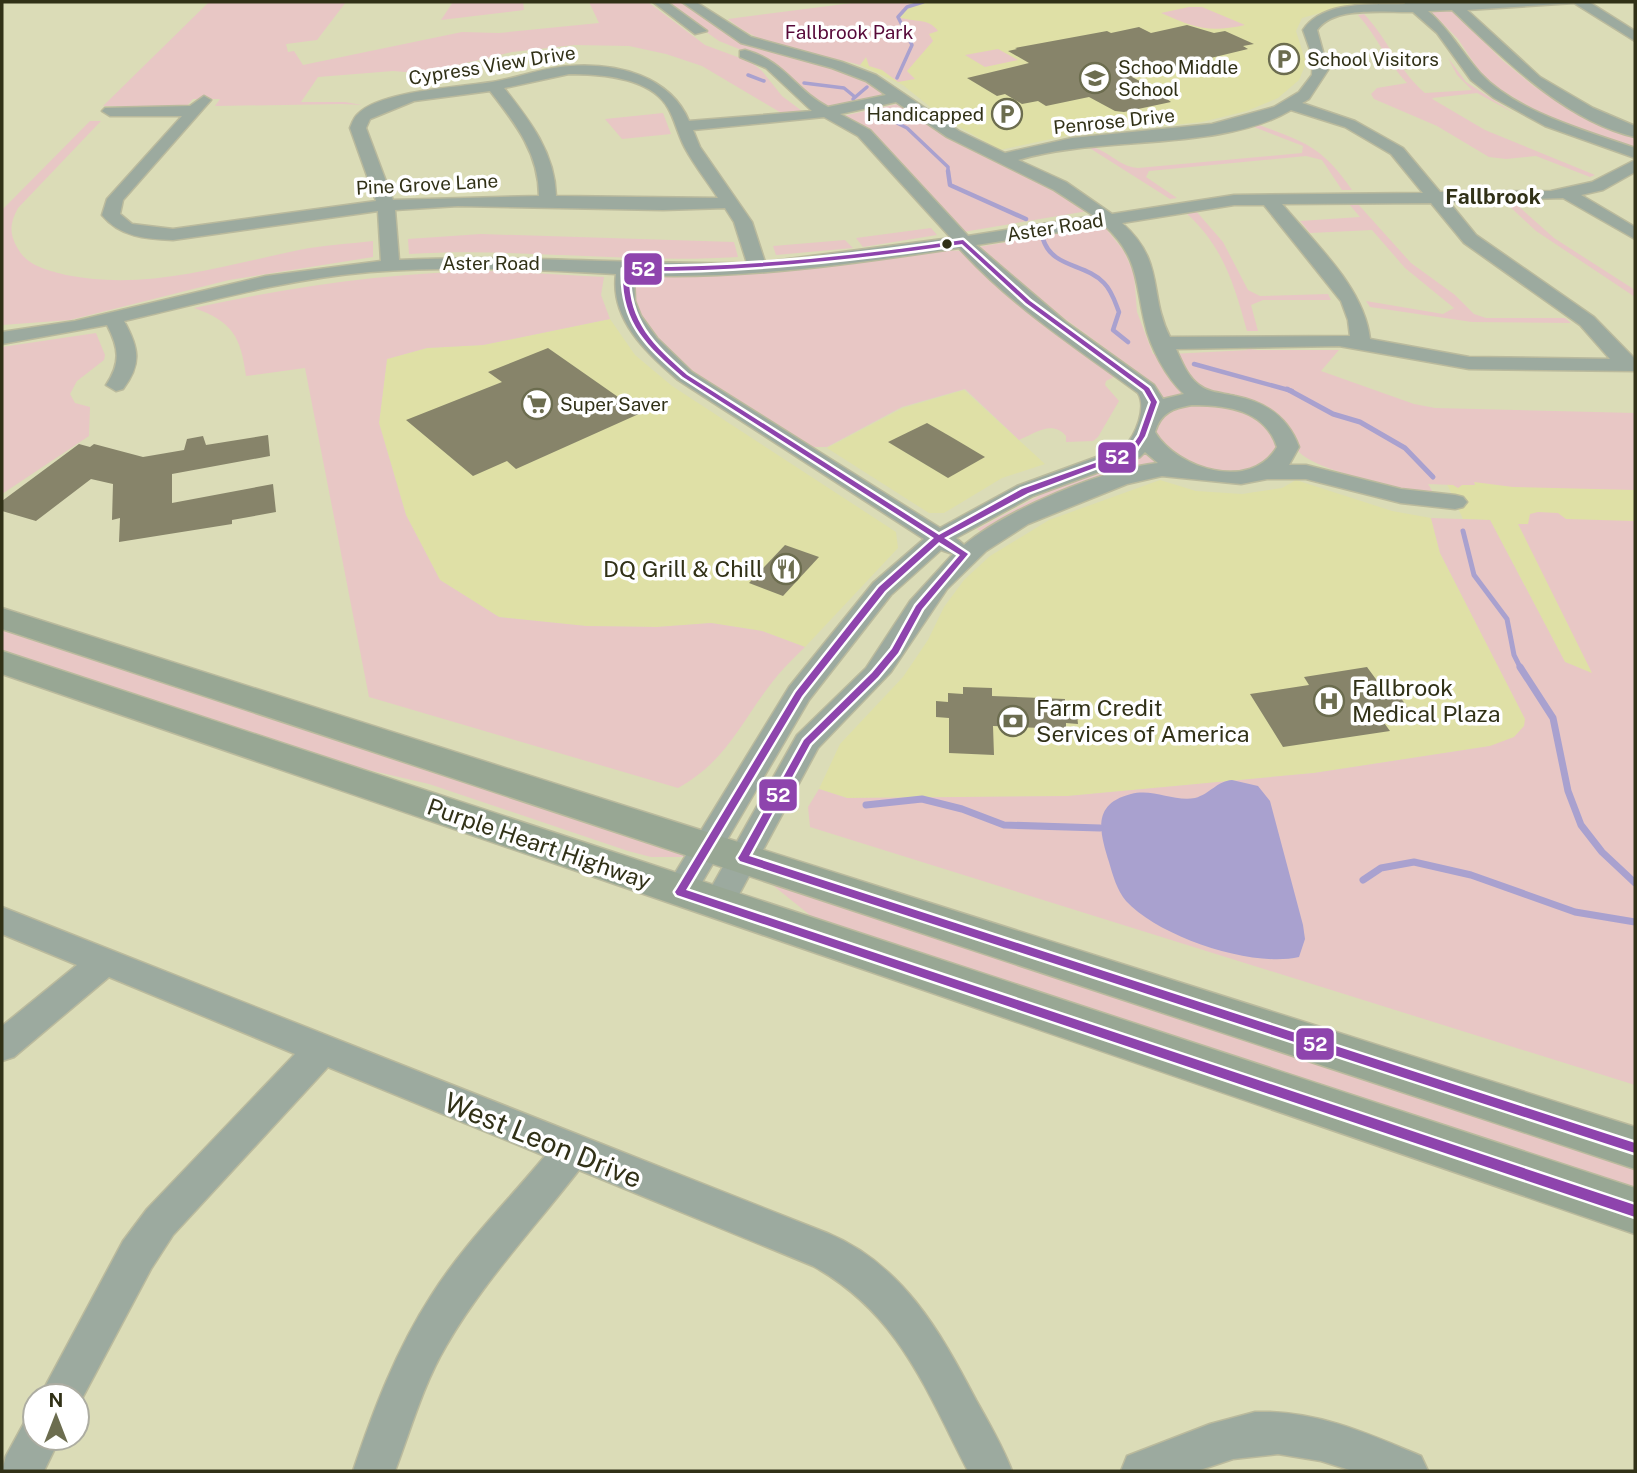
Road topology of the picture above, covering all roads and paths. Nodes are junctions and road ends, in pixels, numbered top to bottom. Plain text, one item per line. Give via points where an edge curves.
1 (659, 2) edge
2 (688, 2) edge
3 (1569, 2) edge
4 (1580, 2) edge
5 (1454, 4) edge
6 (1414, 5) edge
7 (1635, 37) edge
8 (712, 40) dead end
9 (729, 48) dead end
10 (494, 86) junction
11 (901, 96) junction
12 (1289, 104) junction
13 (824, 113) junction
14 (108, 114) dead end
15 (684, 126) junction
16 (1635, 132) edge
17 (1635, 153) edge
18 (1004, 159) junction
19 (1635, 165) edge
20 (1568, 194) junction
21 (1436, 197) junction
22 (1268, 198) junction
23 (548, 201) junction
24 (731, 202) junction
25 (386, 205) junction
26 (1107, 218) junction
27 (1635, 234) edge
28 (963, 242) junction
29 (390, 265) junction
30 (758, 268) junction
31 (625, 270) junction
32 (113, 319) junction
33 (6, 336) edge
34 (1360, 342) junction
35 (1160, 343) junction
36 (1631, 365) edge
37 (116, 385) dead end
38 (1213, 399) junction
39 (1148, 422) junction
40 (1288, 447) junction
41 (1265, 472) junction
42 (1200, 474) junction
43 (1382, 492) junction
44 (1455, 502) dead end
45 (940, 538) junction
46 (964, 554) junction
47 (2, 618) edge
48 (2, 662) edge
49 (725, 853) junction
50 (699, 898) junction
51 (2, 920) edge
52 (105, 961) junction
53 (2, 1046) edge
54 (322, 1049) junction
55 (1635, 1148) edge
56 (571, 1152) junction
57 (1635, 1211) edge
58 (69, 1382) edge
59 (31, 1452) edge
60 (21, 1471) edge
61 (374, 1471) edge
62 (991, 1471) edge
63 (1142, 1471) edge
64 (1406, 1471) edge

1 - 8 street
2 - 11 street via 746,40 848,68
3 - 5 street, Penrose Drive
4 - 7 street
5 - 6 street, Penrose Drive
5 - 16 street via 1535,80
6 - 12 street, Penrose Drive via 1347,11 1315,22 1310,32 1320,57 1320,74 1306,93
6 - 17 street via 1449,38 1471,72 1499,95 1550,123
9 - 13 street via 771,65 802,99
10 - 15 street, Cypress View Drive via 562,71 609,71 660,90 674,104
10 - 23 street via 536,142 549,176
10 - 25 street, Cypress View Drive via 412,97 363,117 358,128
11 - 13 street
11 - 18 street via 953,134
12 - 18 street, Penrose Drive via 1218,128 1063,145
12 - 21 street via 1350,124 1387,144
13 - 15 street
13 - 28 street via 864,134
14 - 25 street, Pine Grove Lane via 196,109 111,206 110,215 127,230 179,235
15 - 24 street, Cypress View Drive via 692,146
18 - 26 street via 1073,193
19 - 20 street, Aster Road via 1605,183
20 - 21 street, Aster Road
20 - 27 street
21 - 22 street, Aster Road
21 - 36 street via 1480,248 1578,313
22 - 26 street, Aster Road
22 - 34 street via 1350,300
23 - 24 street, Pine Grove Lane via 662,206
23 - 25 street, Pine Grove Lane
24 - 30 street, Cypress View Drive via 750,238
25 - 29 street
26 - 28 street, Aster Road
26 - 35 street via 1144,267
28 - 30 street, Aster Road
28 - 39 street via 1038,310 1147,389 1154,402
29 - 31 street, Aster Road via 505,261
29 - 32 street, Aster Road via 266,282
30 - 31 street, Aster Road
31 - 45 street via 624,293 631,315 665,360
32 - 33 street, Aster Road
32 - 37 street via 130,359
34 - 35 street
34 - 36 street via 1469,363
35 - 38 street via 1185,385
38 - 39 street via 1178,400
38 - 40 street via 1239,403 1271,418 1284,432
39 - 42 street via 1151,446 1166,460
39 - 45 street via 1142,442 1132,452 1025,491
40 - 41 street via 1282,461
40 - 43 street via 1312,465
41 - 42 street via 1242,477
41 - 43 street via 1306,472
42 - 46 street via 1161,468 1130,476 1042,507 992,533
43 - 44 street
45 - 46 street
45 - 49 street via 882,589 800,694
46 - 49 street via 919,608 895,651 807,742
47 - 49 main road, Purple Heart Highway
48 - 50 main road, Purple Heart Highway
49 - 50 street
49 - 55 main road, Purple Heart Highway
50 - 57 main road, Purple Heart Highway
51 - 52 street, West Leon Drive
52 - 53 street
52 - 54 street, West Leon Drive
54 - 56 street, West Leon Drive
54 - 58 street via 160,1222 137,1255
56 - 61 street via 456,1294 431,1333
56 - 62 street, West Leon Drive via 827,1252 863,1273 910,1326
59 - 60 street
63 - 64 street via 1235,1437 1268,1433 1338,1444

